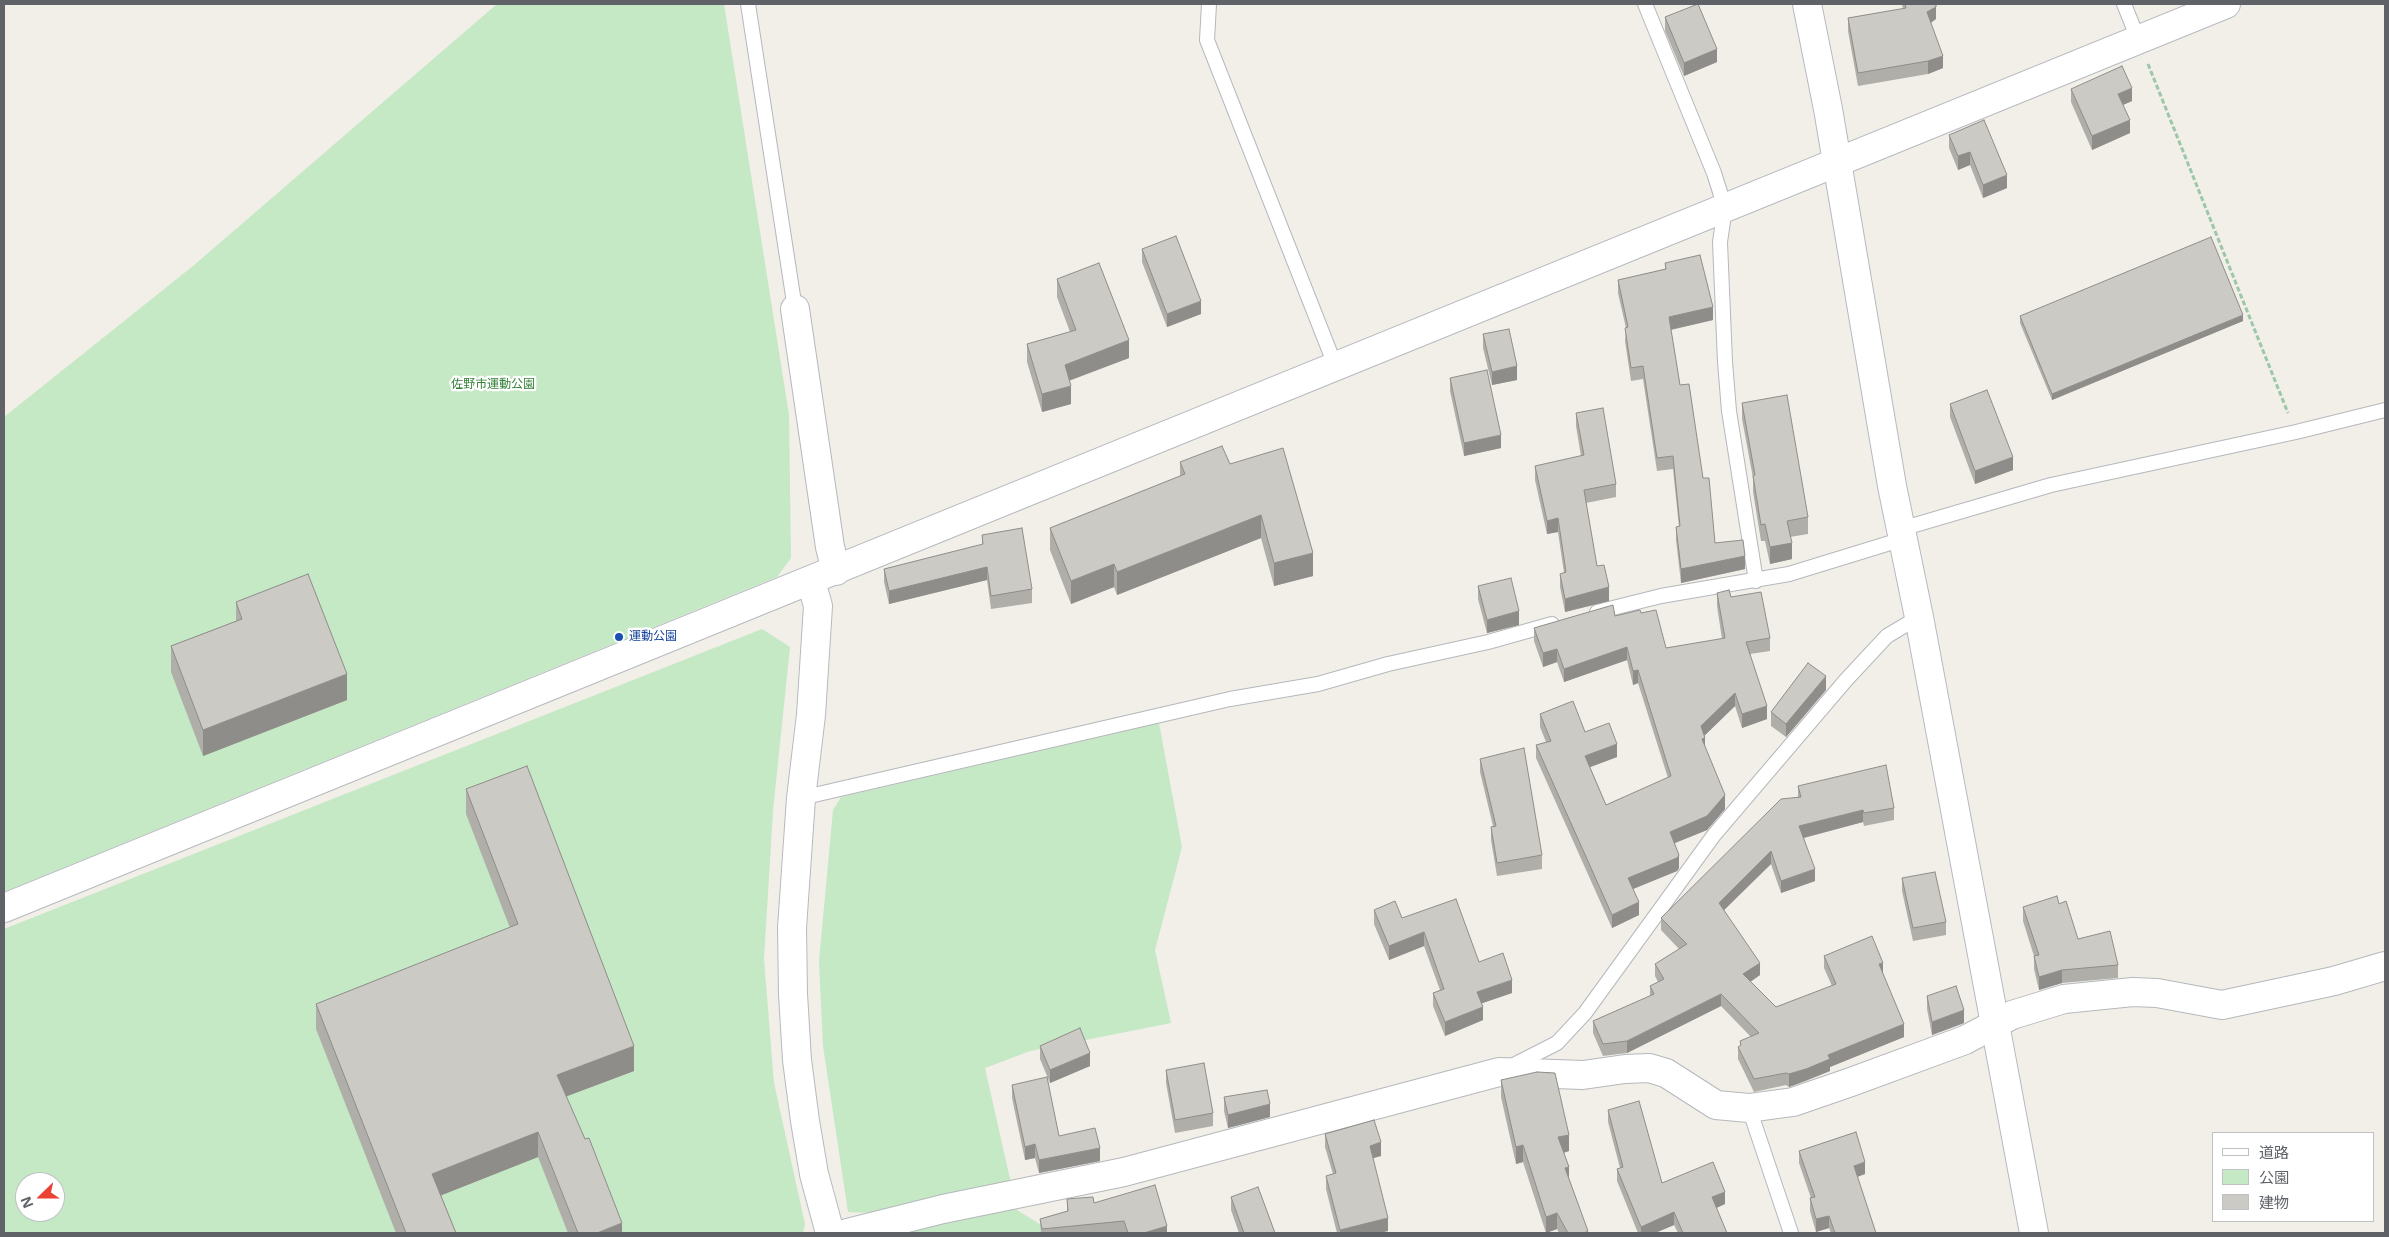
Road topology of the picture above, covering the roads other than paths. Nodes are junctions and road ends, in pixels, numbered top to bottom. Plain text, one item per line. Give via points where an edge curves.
1 (748, 4) edge
2 (1209, 4) edge
3 (1645, 4) edge
4 (1807, 4) edge
5 (2124, 4) edge
6 (2226, 4) edge
7 (2138, 39) junction
8 (1837, 163) junction
9 (1725, 208) junction
10 (796, 309) joint
11 (1335, 365) junction
12 (2385, 410) edge
13 (1902, 534) junction
14 (836, 571) junction
15 (811, 581) junction
16 (1756, 581) junction
17 (1580, 617) edge
18 (1919, 617) junction
19 (1562, 622) edge
20 (801, 798) junction
21 (4, 908) edge
22 (2385, 966) edge
23 (1996, 1025) junction
24 (1499, 1072) junction
25 (1749, 1108) junction
26 (830, 1233) edge
27 (847, 1233) edge
28 (1791, 1233) edge
29 (2034, 1233) edge

1 - 10 lane
2 - 11 lane via 1208,40
3 - 9 lane via 1714,173
4 - 8 street
5 - 7 lane
6 - 7 street
7 - 8 street
8 - 9 street
8 - 13 street
9 - 11 street
9 - 16 lane via 1720,242 1729,412
10 - 14 street
11 - 14 street
12 - 13 lane via 2051,485
13 - 16 lane via 1789,574
13 - 18 street
14 - 15 street
15 - 20 street via 818,606 811,715
15 - 21 street
16 - 17 lane via 1661,596
18 - 23 street
18 - 24 lane via 1887,636 1714,835 1574,1025 1557,1042
19 - 20 lane via 1318,684 1230,699
20 - 26 street via 792,928 797,1060 814,1174
22 - 23 street via 2334,981 2222,1005 2157,993 2072,998 2012,1016
23 - 25 street via 1964,1040 1793,1102
23 - 29 street
24 - 25 street via 1583,1075 1625,1068 1649,1068 1666,1073 1716,1105
24 - 27 street via 1124,1172 943,1209
25 - 28 lane

